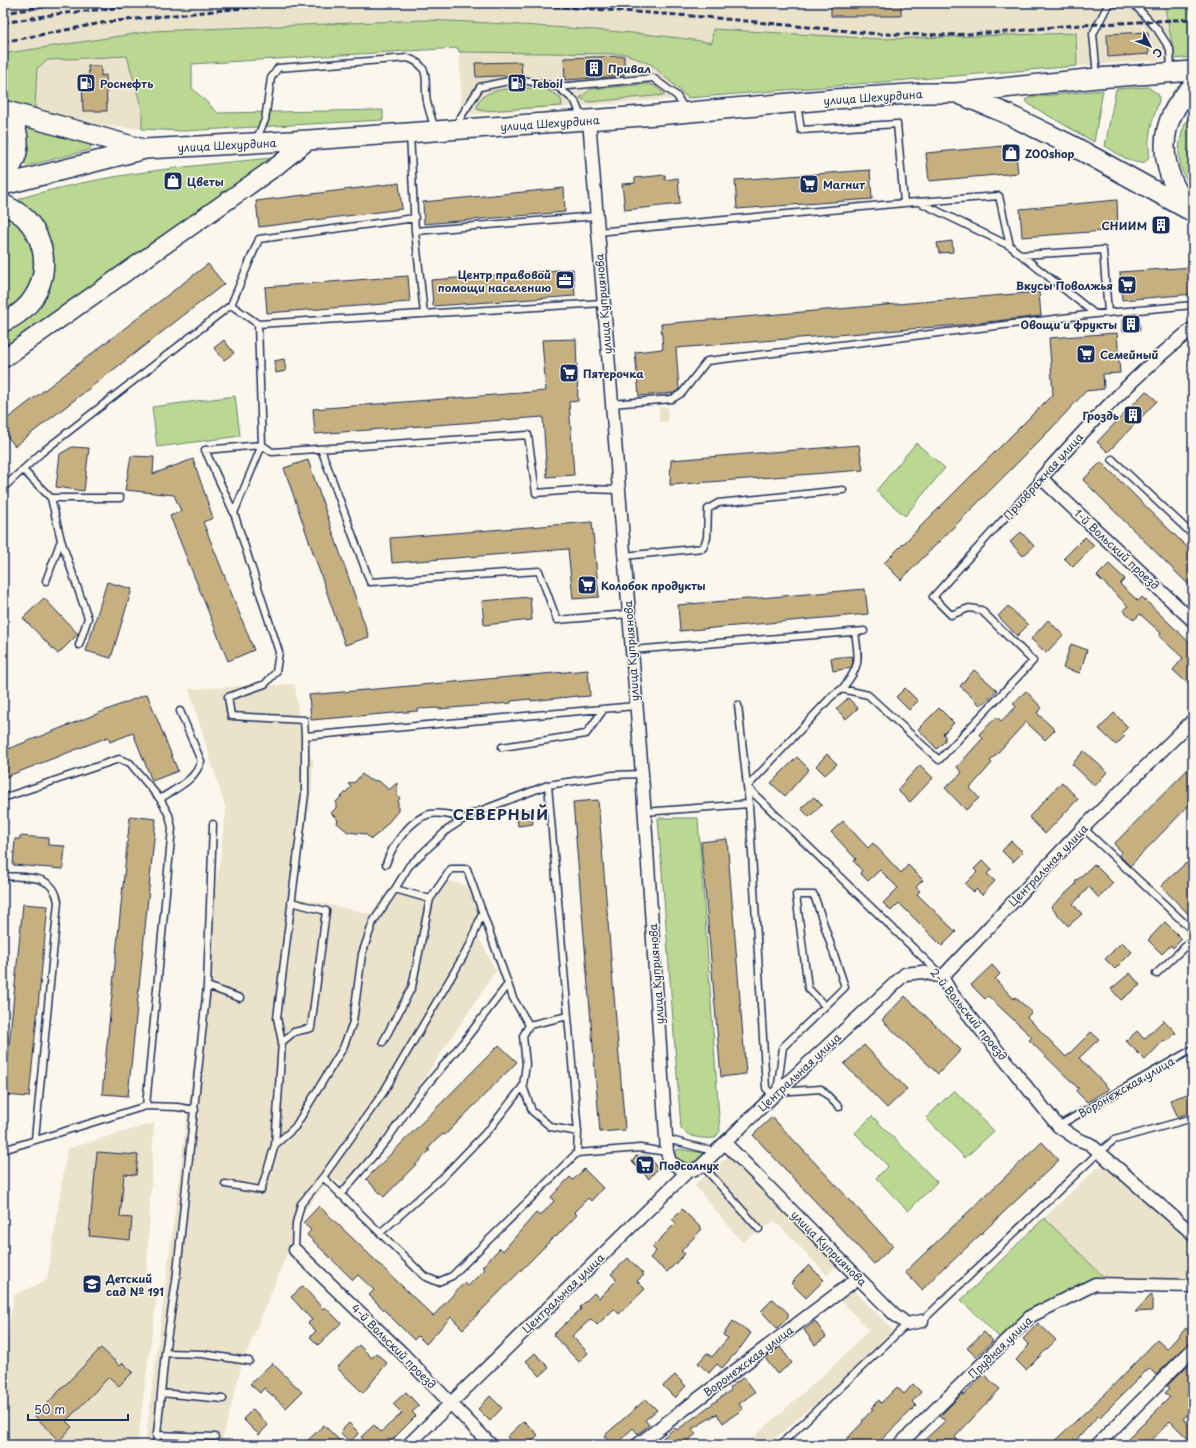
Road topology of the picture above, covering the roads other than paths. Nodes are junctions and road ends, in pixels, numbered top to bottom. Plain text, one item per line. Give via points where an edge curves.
1 (1108, 3) edge
2 (1127, 3) edge
3 (1133, 3) edge
4 (1193, 71) edge
5 (1172, 73) junction
6 (1097, 78) junction
7 (1193, 86) edge
8 (558, 87) junction
9 (956, 93) junction
10 (797, 102) junction
11 (3, 110) edge
12 (686, 111) junction
13 (3, 114) edge
14 (586, 120) junction
15 (444, 130) junction
16 (410, 132) junction
17 (309, 140) junction
18 (254, 143) junction
19 (145, 149) junction
20 (3, 177) edge
21 (3, 185) edge
22 (919, 202) junction
23 (904, 203) junction
24 (3, 204) edge
25 (1192, 212) edge
26 (596, 216) junction
27 (415, 218) junction
28 (415, 231) junction
29 (597, 232) junction
30 (1010, 246) junction
31 (1022, 256) junction
32 (602, 303) junction
33 (231, 305) junction
34 (1193, 305) edge
35 (1108, 313) junction
36 (424, 314) junction
37 (1095, 314) junction
38 (3, 322) edge
39 (258, 324) junction
40 (1193, 328) edge
41 (3, 359) edge
42 (611, 404) junction
43 (262, 446) junction
44 (321, 449) junction
45 (1112, 459) dead end
46 (23, 470) junction
47 (1042, 478) junction
48 (3, 488) edge
49 (618, 490) junction
50 (843, 490) dead end
51 (51, 498) junction
52 (120, 498) dead end
53 (234, 513) junction
54 (1193, 535) edge
55 (61, 540) junction
56 (624, 556) junction
57 (46, 581) dead end
58 (629, 614) junction
59 (1193, 621) edge
60 (864, 631) dead end
61 (854, 632) junction
62 (79, 645) dead end
63 (632, 650) junction
64 (842, 689) junction
65 (635, 706) junction
66 (738, 706) dead end
67 (604, 708) junction
68 (180, 711) dead end
69 (1193, 720) edge
70 (305, 736) junction
71 (502, 747) dead end
72 (642, 774) junction
73 (548, 785) junction
74 (747, 787) junction
75 (3, 798) edge
76 (160, 799) junction
77 (749, 804) junction
78 (644, 812) junction
79 (465, 819) junction
80 (213, 824) dead end
81 (1083, 828) junction
82 (386, 864) dead end
83 (3, 876) edge
84 (395, 889) junction
85 (430, 900) junction
86 (291, 902) junction
87 (482, 913) junction
88 (1193, 931) edge
89 (1193, 938) edge
90 (1156, 974) dead end
91 (942, 977) junction
92 (508, 984) junction
93 (207, 986) junction
94 (240, 998) dead end
95 (825, 1006) junction
96 (568, 1016) junction
97 (529, 1025) junction
98 (282, 1042) junction
99 (383, 1042) dead end
100 (1193, 1048) edge
101 (522, 1086) junction
102 (775, 1094) junction
103 (146, 1106) junction
104 (839, 1107) dead end
105 (195, 1110) junction
106 (1193, 1118) edge
107 (1058, 1126) junction
108 (578, 1132) junction
109 (35, 1139) junction
110 (667, 1139) junction
111 (726, 1143) junction
112 (275, 1145) junction
113 (3, 1150) edge
114 (667, 1152) junction
115 (716, 1152) junction
116 (577, 1153) junction
117 (1098, 1153) junction
118 (702, 1165) junction
119 (687, 1172) junction
120 (323, 1177) junction
121 (225, 1184) dead end
122 (340, 1196) junction
123 (759, 1229) dead end
124 (380, 1233) junction
125 (1193, 1234) edge
126 (295, 1250) joint
127 (858, 1278) junction
128 (1193, 1286) edge
129 (922, 1321) joint
130 (907, 1324) junction
131 (1193, 1349) edge
132 (165, 1353) junction
133 (248, 1361) dead end
134 (161, 1393) junction
135 (223, 1399) dead end
136 (450, 1403) junction
137 (156, 1435) junction
138 (215, 1437) dead end
139 (1101, 1444) edge
140 (156, 1445) edge
141 (408, 1445) edge
142 (491, 1445) edge
143 (637, 1445) edge
144 (780, 1445) edge
145 (899, 1445) edge

1 - 2 lane
1 - 6 lane via 1093,34
3 - 5 lane via 1157,29 1170,48
4 - 5 main road, улица Шехурдина
5 - 6 main road, улица Шехурдина
6 - 9 main road, улица Шехурдина
7 - 25 main road via 1185,93 1173,112 1165,144 1170,176
8 - 12 lane via 653,78 677,96
8 - 14 lane via 575,101
8 - 15 lane via 518,79 480,87
9 - 10 main road, улица Шехурдина
9 - 25 main road, улица Шехурдина via 1005,113 1073,146
10 - 12 main road, улица Шехурдина
10 - 23 lane via 801,130 897,124
11 - 19 main road, улица Шехурдина
12 - 14 main road, улица Шехурдина
13 - 20 main road via 14,128 19,147 17,156
14 - 15 main road, улица Шехурдина
14 - 26 street, улица Куприянова
15 - 16 main road, улица Шехурдина
15 - 18 lane via 427,100 425,71 419,62 408,58 278,68 271,78 265,120
16 - 17 main road, улица Шехурдина
16 - 27 lane
17 - 18 main road, улица Шехурдина
17 - 41 street via 271,170
18 - 19 main road, улица Шехурдина
19 - 21 main road, улица Шехурдина
22 - 23 lane
22 - 30 lane
22 - 30 lane via 999,196
23 - 29 lane
24 - 38 main road via 26,218 33,228 39,240 44,268 40,289 35,296 28,305
26 - 28 lane
26 - 29 street, улица Куприянова
27 - 28 lane
27 - 33 lane via 259,240
28 - 36 lane
29 - 32 street, улица Куприянова
30 - 31 lane
31 - 35 lane via 1103,250
31 - 37 lane
32 - 36 lane
32 - 42 street, улица Куприянова
33 - 39 lane
33 - 46 lane via 41,453
34 - 35 lane
35 - 37 lane
36 - 39 lane
37 - 42 lane via 707,361 682,393 672,399
39 - 43 lane
40 - 47 street, Приовражная улица via 1153,361
42 - 49 street, улица Куприянова
43 - 44 lane via 272,452
43 - 53 lane
43 - 53 lane via 205,450
44 - 49 lane via 528,435 536,492
44 - 58 lane via 370,582 539,571 557,620
45 - 54 lane
46 - 48 lane
46 - 51 lane
47 - 59 street, 1-й Вольский проезд
47 - 64 lane, Приовражная улица via 933,597 951,615 969,608 981,610 1033,661 939,760 868,695
49 - 56 street, улица Куприянова
50 - 56 lane via 718,503 708,509 707,538 703,548
51 - 52 lane
51 - 55 lane
53 - 70 lane via 279,652 276,672 265,684 228,697 231,716 304,720
55 - 57 lane
55 - 62 lane via 88,618
56 - 58 street, улица Куприянова
58 - 63 street, улица Куприянова
60 - 61 lane
61 - 63 lane
61 - 64 lane via 859,660 852,678
63 - 65 street, улица Куприянова
64 - 74 lane via 832,696
65 - 67 lane
65 - 72 street, улица Куприянова
66 - 74 lane
67 - 70 lane
67 - 71 lane via 586,734
68 - 76 lane via 201,762 192,779
69 - 81 street, Центральная улица
70 - 86 lane via 305,794
72 - 73 lane via 613,775
72 - 78 street, улица Куприянова
73 - 79 lane
73 - 96 lane
74 - 77 lane
74 - 91 lane, 2-й Вольский проезд
75 - 76 lane via 119,759 130,763
76 - 103 lane via 169,815 172,828
77 - 78 lane
77 - 102 lane via 766,1088
78 - 110 street, улица Куприянова
79 - 82 lane via 444,814 430,814 418,819 401,836 388,855
79 - 84 lane via 448,830 408,866
80 - 93 lane
81 - 88 lane
81 - 91 street, Центральная улица
83 - 109 lane via 41,879 57,892
84 - 85 lane
84 - 112 lane via 373,922 362,954 354,1022 343,1048 295,1128
85 - 87 lane via 451,869 467,869
85 - 99 lane via 412,987
86 - 98 lane via 277,1018
86 - 98 lane via 326,911 311,1028 294,1032
87 - 92 lane
87 - 120 lane via 470,945 383,1093
89 - 90 lane
91 - 102 street, Центральная улица via 922,972 905,974
91 - 107 street, 2-й Вольский проезд via 952,994
92 - 97 lane
92 - 122 lane
93 - 94 lane
93 - 105 lane
95 - 95 lane via 845,987 814,895 796,895 808,988
95 - 102 lane via 783,1047
96 - 97 lane
96 - 108 lane
97 - 101 lane via 523,1036 526,1064
98 - 112 lane
100 - 107 lane, Воронежская улица
101 - 108 lane via 532,1111 551,1126
101 - 124 lane via 492,1127 442,1178
102 - 104 lane via 821,1089
102 - 111 street, Центральная улица
103 - 105 lane
103 - 109 lane
105 - 132 lane via 176,1281
106 - 117 lane via 1114,1140
107 - 117 street, 2-й Вольский проезд via 1071,1136 1090,1144
108 - 116 lane
109 - 113 lane
110 - 114 street, улица Куприянова
110 - 115 lane
111 - 115 street, Центральная улица
111 - 127 street, улица Куприянова
112 - 121 lane via 261,1190
114 - 116 lane via 640,1148
114 - 119 street via 670,1162
115 - 118 street, Центральная улица
116 - 124 lane via 452,1276 438,1282 424,1276
117 - 125 street, 2-й Вольский проезд
117 - 129 lane
118 - 119 street, Центральная улица
118 - 123 lane
119 - 136 street, Центральная улица
120 - 122 lane
120 - 126 lane via 301,1204 296,1223
122 - 124 lane
126 - 136 street, 4-й Вольский проезд
127 - 130 street, улица Куприянова
127 - 143 street, Воронежская улица
128 - 145 street, Прудная улица via 1095,1284 1031,1316
129 - 130 street
130 - 144 lane
131 - 139 street
132 - 133 lane via 202,1354
132 - 134 lane
134 - 135 lane
134 - 137 lane
136 - 141 street, Центральная улица
136 - 142 street, 4-й Вольский проезд
137 - 138 lane
137 - 140 lane

